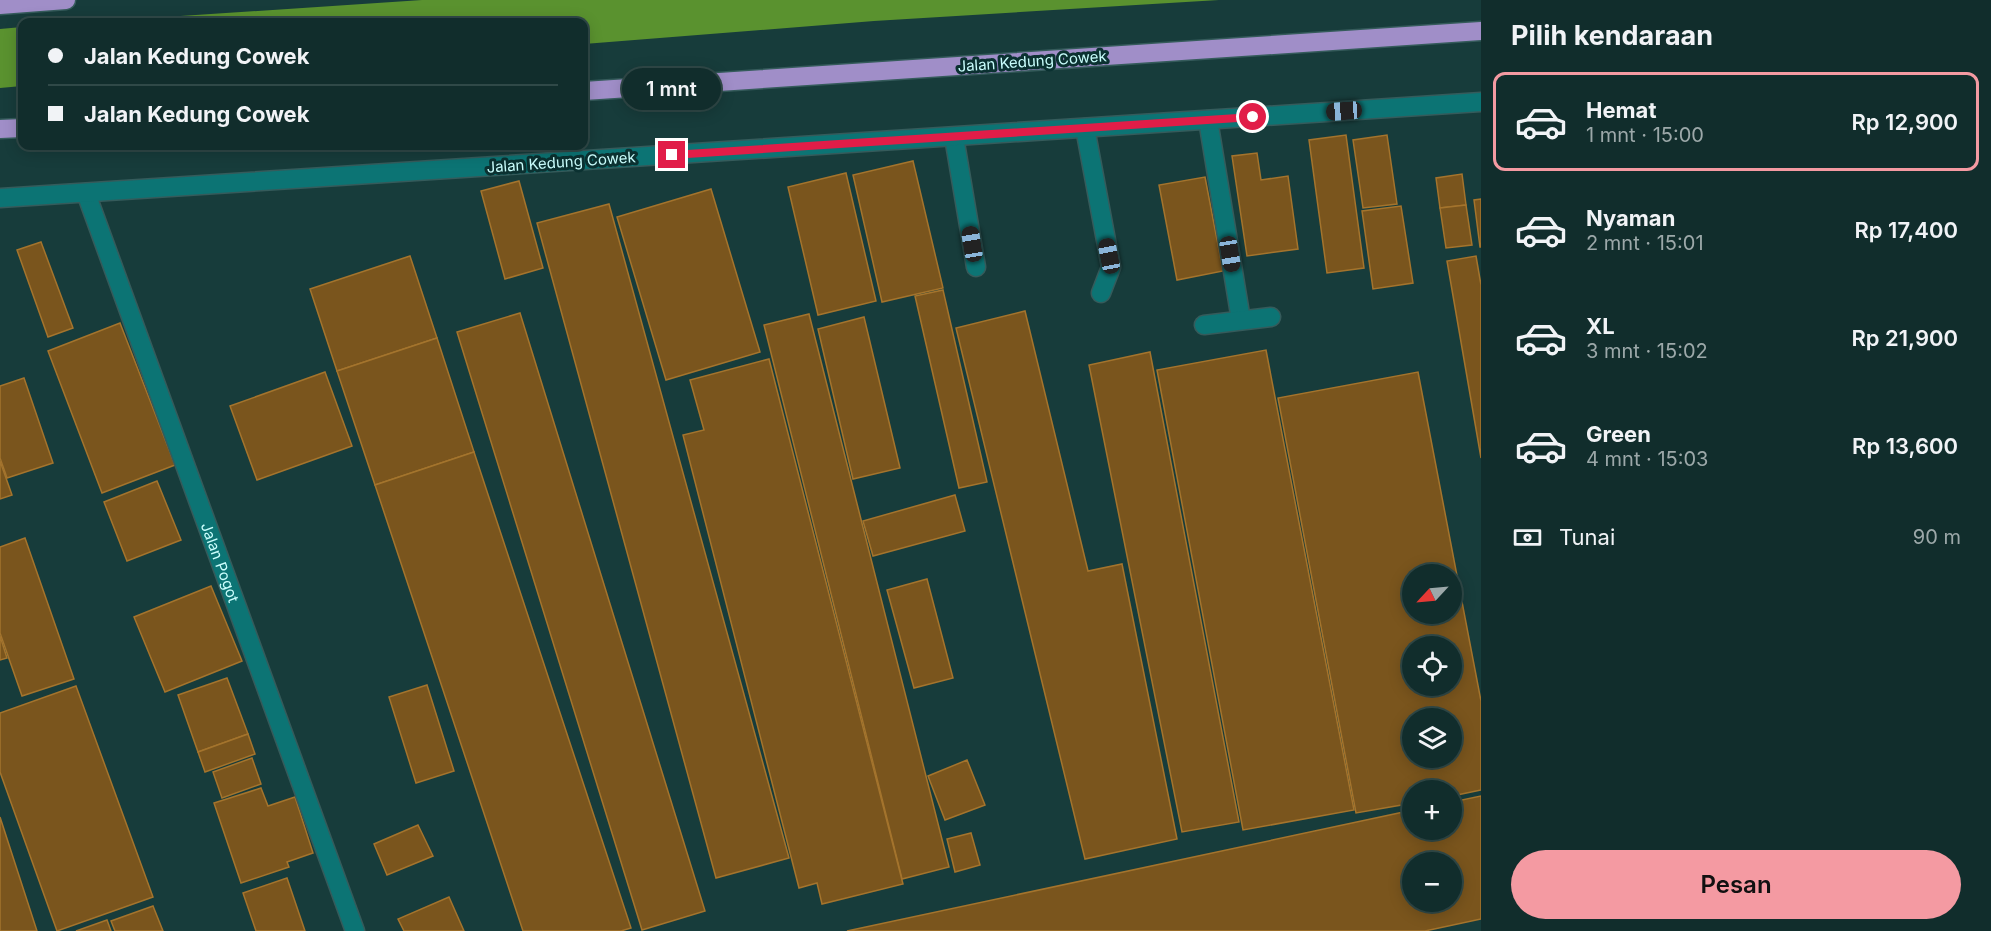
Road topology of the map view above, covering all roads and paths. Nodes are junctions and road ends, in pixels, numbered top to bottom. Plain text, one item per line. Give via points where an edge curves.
1 (66, 0) edge
2 (0, 5) edge
3 (1481, 31) edge
4 (588, 91) edge
5 (1481, 102) edge
6 (1208, 120) junction
7 (18, 128) edge
8 (1085, 128) junction
9 (0, 129) edge
10 (954, 137) junction
11 (86, 193) junction
12 (0, 198) edge
13 (976, 267) dead end
14 (1101, 293) dead end
15 (1270, 317) dead end
16 (1241, 320) junction
17 (1204, 325) dead end
18 (355, 931) edge

1 - 2 highway
3 - 4 highway, Jalan Kedung Cowek
5 - 6 main road, Jalan Kedung Cowek
6 - 8 main road, Jalan Kedung Cowek
6 - 16 main road
7 - 9 highway
8 - 10 main road, Jalan Kedung Cowek
8 - 14 main road via 1111,267
10 - 11 main road, Jalan Kedung Cowek
10 - 13 main road
11 - 12 main road, Jalan Kedung Cowek
11 - 18 main road, Jalan Pogot
15 - 16 main road
16 - 17 main road

